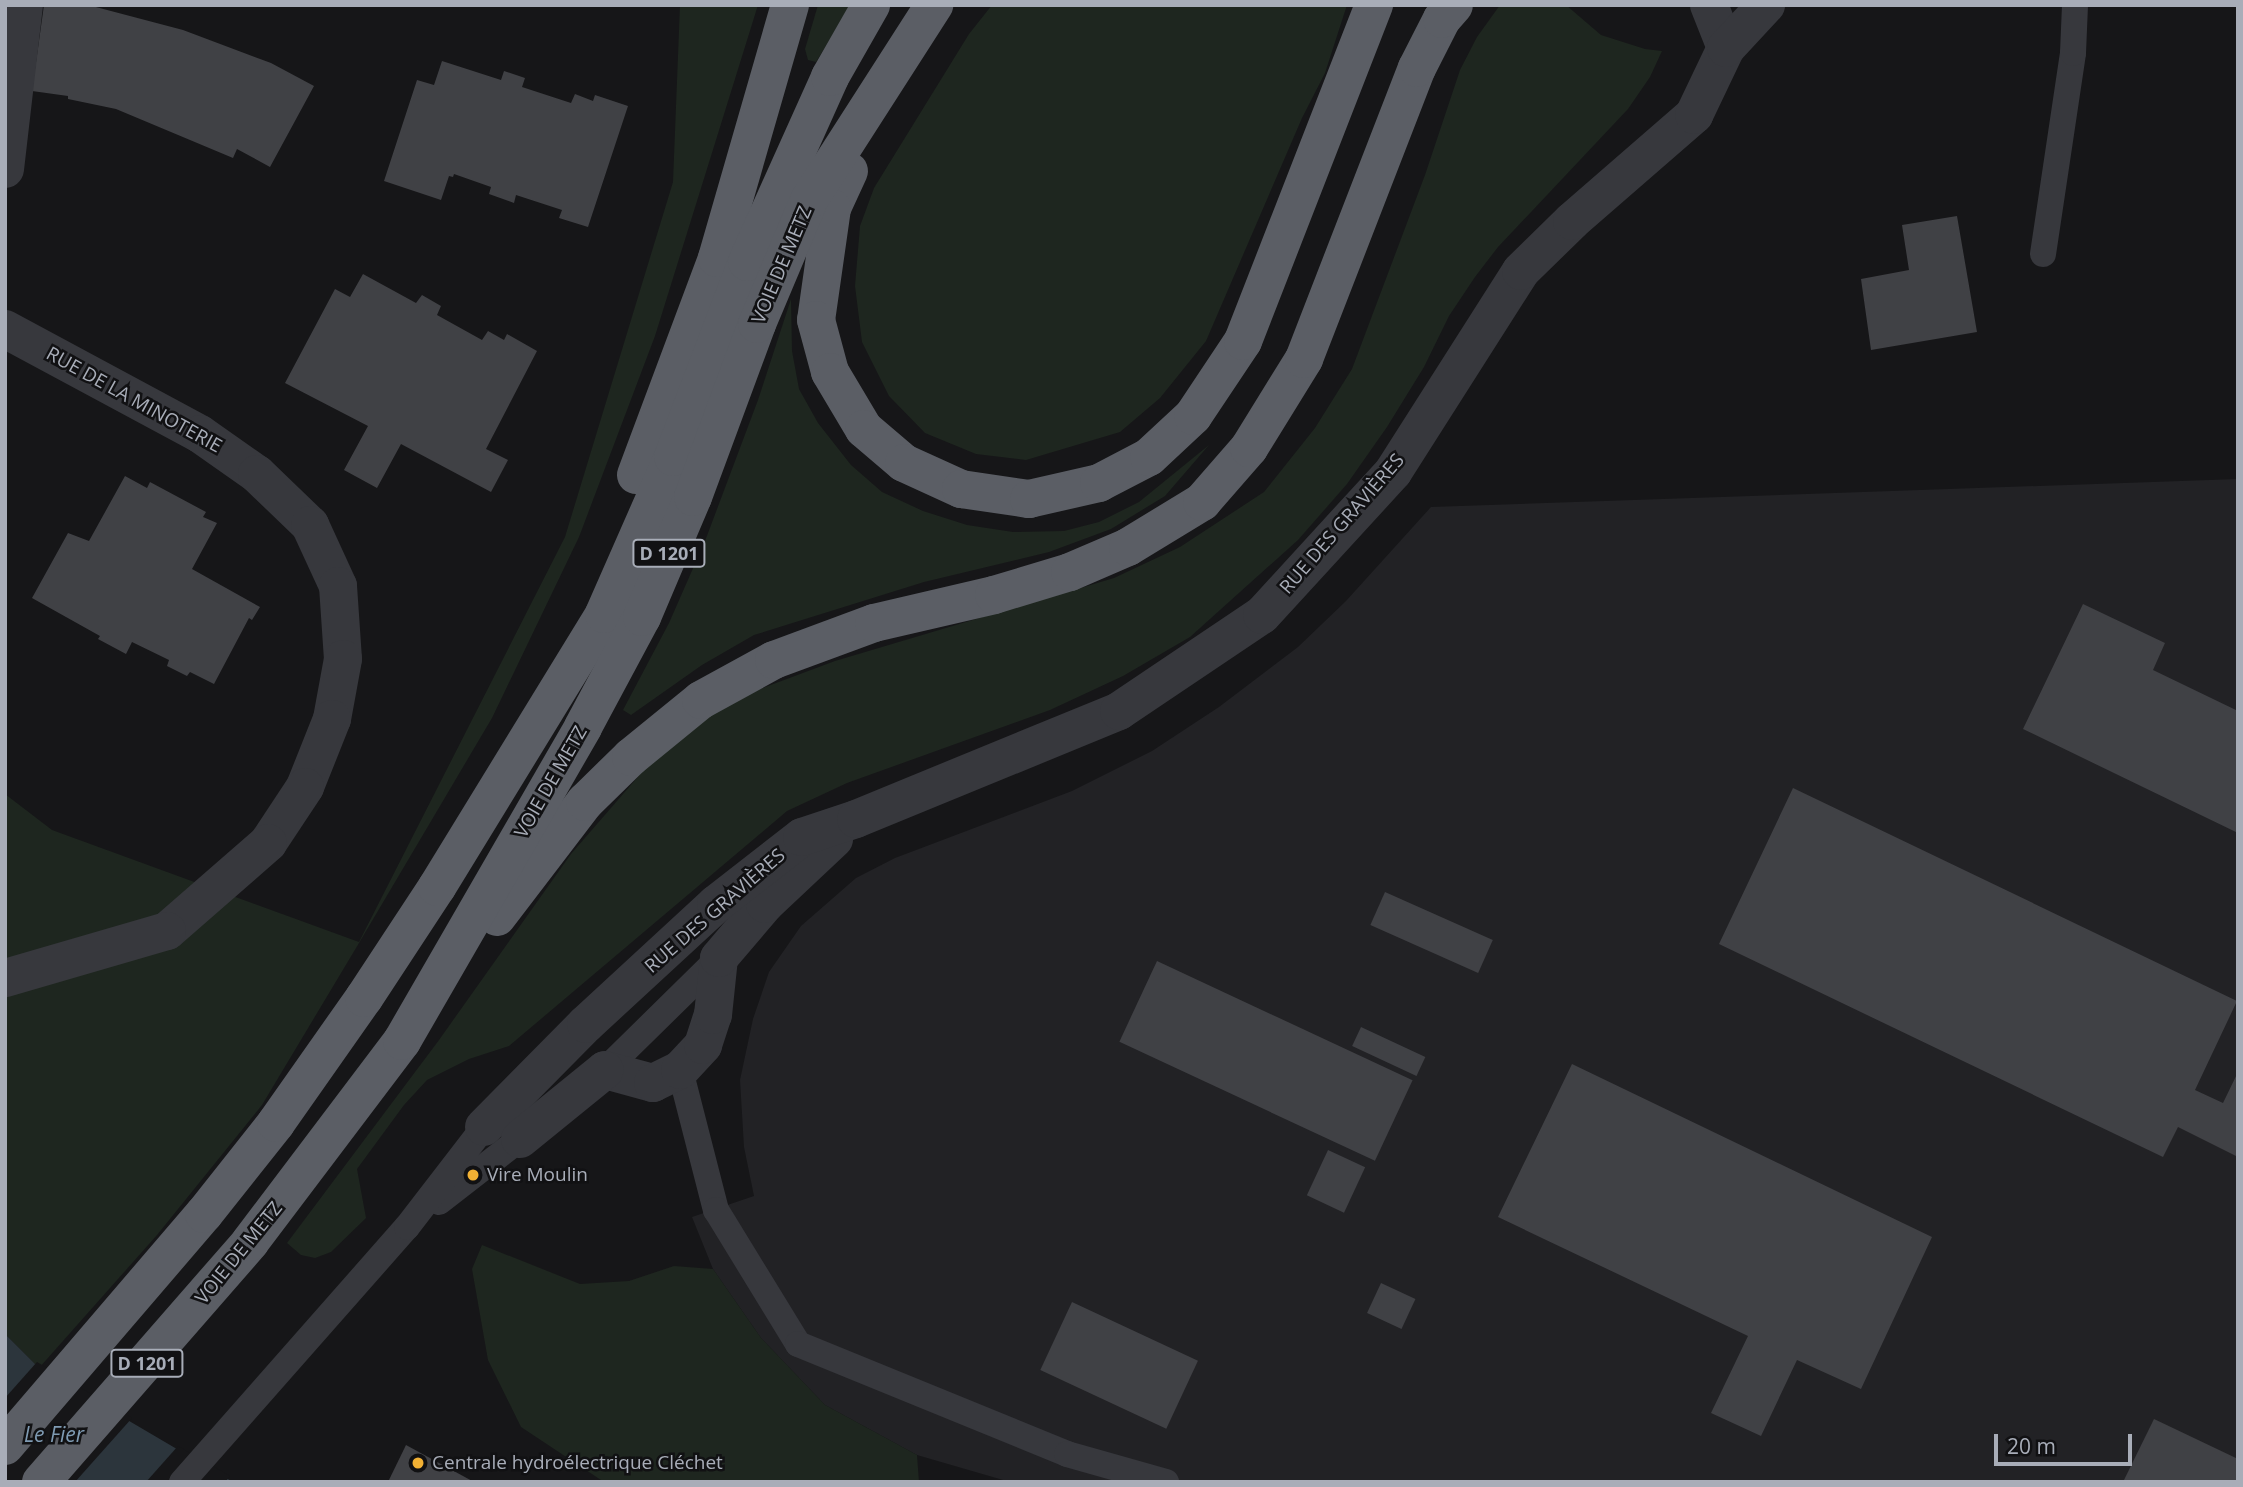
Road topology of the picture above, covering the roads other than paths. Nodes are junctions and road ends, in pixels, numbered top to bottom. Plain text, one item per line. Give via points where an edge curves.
1 (24, 5) edge
2 (790, 5) edge
3 (871, 5) edge
4 (934, 5) edge
5 (1374, 5) edge
6 (1454, 5) edge
7 (1709, 5) edge
8 (1766, 5) edge
9 (2075, 5) edge
10 (1726, 48) junction
11 (905, 51) junction
12 (5, 169) edge
13 (2043, 254) dead end
14 (5, 330) edge
15 (512, 760) junction
16 (856, 819) junction
17 (719, 958) junction
18 (5, 978) edge
19 (586, 1024) junction
20 (402, 1041) junction
21 (605, 1070) junction
22 (680, 1070) junction
23 (484, 1127) joint
24 (520, 1139) joint
25 (407, 1227) junction
26 (5, 1446) edge
27 (41, 1482) edge
28 (182, 1482) edge
29 (1166, 1482) edge

1 - 12 street
2 - 15 highway via 717,258 649,446
3 - 15 highway, VOIE DE METZ / D 1201 via 831,77 747,262 673,457 604,614
4 - 11 highway, VOIE DE METZ / D 1201
5 - 11 highway via 1243,341 1193,416 1149,457 1099,483 1029,499 961,489 904,463 864,429 830,372 816,320 832,208
6 - 20 highway via 1417,68 1304,359 1249,448 1202,502 1128,547 1070,572 874,623 774,660 701,700 585,802
7 - 10 street
8 - 10 street, RUE DES GRAVIÈRES
9 - 13 lane via 2073,53
10 - 16 street, RUE DES GRAVIÈRES via 1694,115 1572,220 1521,271 1393,472 1262,615 1119,711
11 - 20 highway, VOIE DE METZ / D 1201 via 809,200 757,324 694,497 642,617
14 - 18 street, RUE DE LA MINOTERIE via 201,434 257,474 310,526 338,586 343,659 332,719 305,787 268,843 167,931
15 - 26 highway, VOIE DE METZ / D 1201 via 437,887 276,1123
16 - 17 street, RUE DES GRAVIÈRES via 765,904
16 - 19 street, RUE DES GRAVIÈRES via 802,837 751,874
17 - 21 lane, RUE DES GRAVIÈRES
17 - 22 street, RUE DES GRAVIÈRES via 713,1015 703,1045
19 - 21 street
19 - 23 street, RUE DES GRAVIÈRES
20 - 27 highway, VOIE DE METZ / D 1201 via 250,1242
21 - 22 street, RUE DES GRAVIÈRES via 653,1083
21 - 24 street, RUE DES GRAVIÈRES
22 - 29 lane via 716,1210 798,1344 1067,1454
23 - 25 lane, RUE DES GRAVIÈRES
24 - 25 lane, RUE DES GRAVIÈRES
25 - 28 lane

